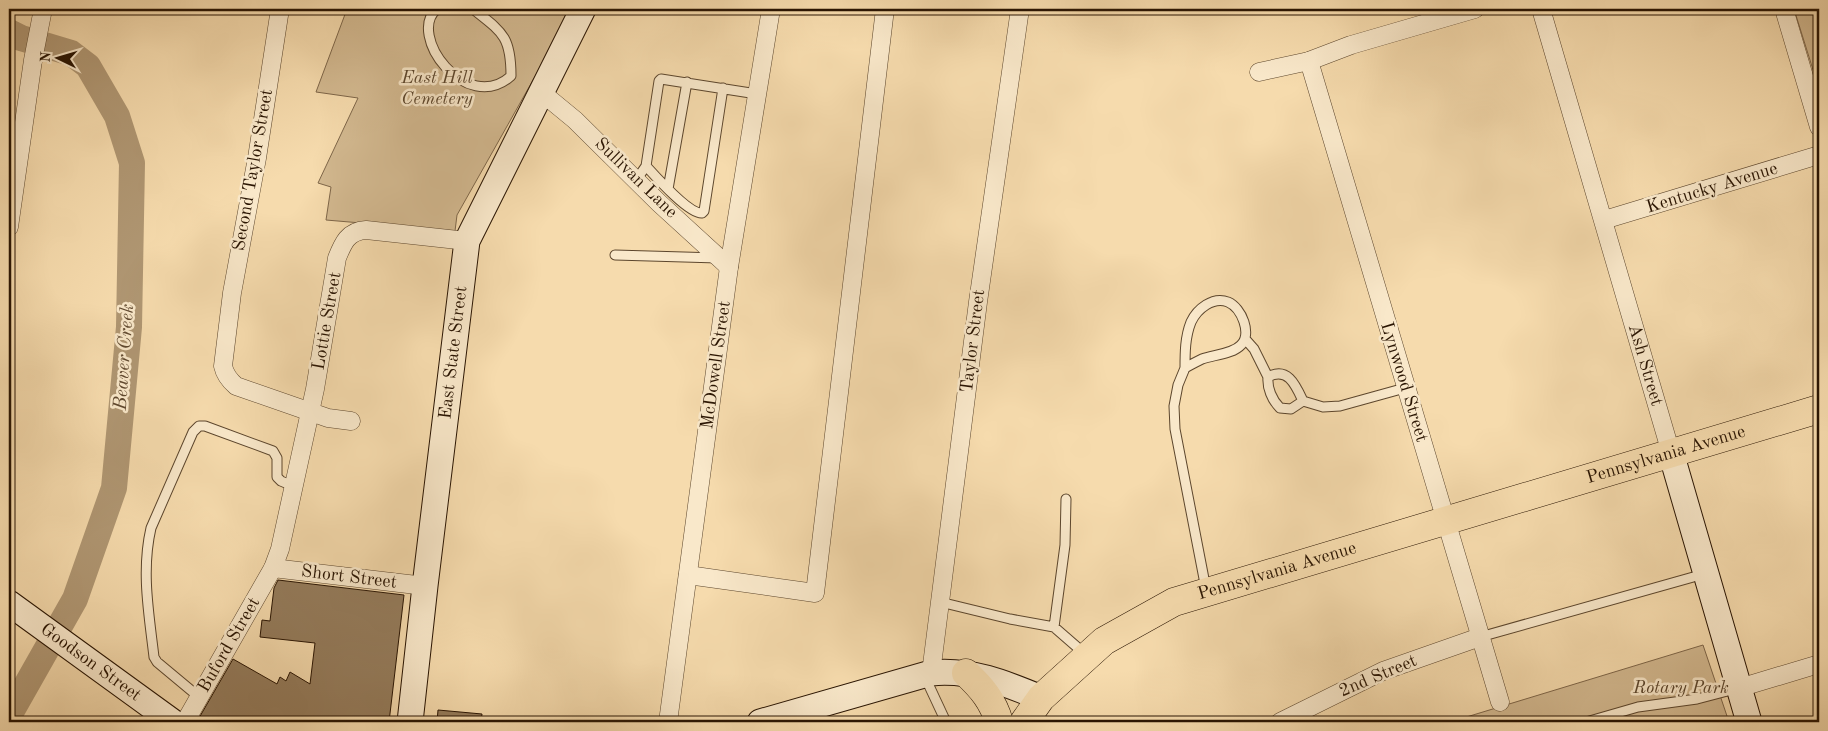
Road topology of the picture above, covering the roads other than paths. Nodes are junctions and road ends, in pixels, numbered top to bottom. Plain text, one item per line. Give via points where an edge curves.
1 (280, 9) edge
2 (437, 9) edge
3 (473, 9) edge
4 (583, 9) edge
5 (771, 9) edge
6 (885, 9) edge
7 (1020, 9) edge
8 (1475, 9) edge
9 (1541, 9) edge
10 (1784, 9) edge
11 (42, 11) edge
12 (1309, 61) junction
13 (1259, 72) dead end
14 (687, 82) junction
15 (723, 88) junction
16 (541, 92) junction
17 (757, 94) junction
18 (1819, 126) edge
19 (1819, 155) edge
20 (642, 173) junction
21 (668, 189) junction
22 (1604, 220) junction
23 (9, 227) edge
24 (467, 241) junction
25 (615, 255) dead end
26 (725, 262) junction
27 (1246, 340) junction
28 (1185, 368) junction
29 (1268, 377) junction
30 (1406, 388) junction
31 (1303, 401) junction
32 (1819, 409) edge
33 (310, 412) junction
34 (351, 421) dead end
35 (1671, 453) junction
36 (295, 487) junction
37 (1066, 499) dead end
38 (1445, 521) junction
39 (273, 568) junction
40 (1706, 573) junction
41 (688, 575) junction
42 (425, 586) junction
43 (1207, 592) junction
44 (940, 602) junction
45 (9, 603) edge
46 (1054, 627) junction
47 (1480, 637) junction
48 (1088, 655) junction
49 (1819, 664) edge
50 (966, 673) junction
51 (928, 674) junction
52 (1739, 688) junction
53 (199, 697) junction
54 (1041, 698) junction
55 (1500, 702) dead end
56 (173, 722) edge
57 (185, 722) edge
58 (410, 722) edge
59 (668, 722) edge
60 (760, 722) edge
61 (946, 722) edge
62 (999, 722) edge
63 (1024, 722) edge
64 (1280, 722) edge
65 (1586, 722) edge
66 (1749, 722) edge

1 - 33 street, Second Taylor Street via 223,366 224,373 236,386
2 - 3 lane via 429,20 428,29 439,59 458,79 471,85 492,86 511,76 507,43 501,31
4 - 16 street, East State Street
5 - 17 street, McDowell Street
6 - 41 street via 815,593
7 - 44 street, Taylor Street
8 - 12 street via 1351,45
9 - 22 street, Ash Street
10 - 18 street
11 - 23 street
12 - 13 street
12 - 30 street, Lynwood Street
14 - 15 lane
14 - 20 lane via 664,78 659,81
14 - 21 lane
15 - 17 lane
15 - 21 lane via 704,211 695,212
16 - 20 street, Sullivan Lane
16 - 24 street, East State Street
17 - 26 street, McDowell Street
19 - 22 street, Kentucky Avenue
20 - 21 lane
20 - 26 street, Sullivan Lane via 660,203
22 - 35 street, Ash Street
24 - 33 street, Lottie Street via 366,230 344,240 337,258
24 - 42 street, East State Street
25 - 26 lane
26 - 41 street, McDowell Street
27 - 28 lane via 1240,347
27 - 28 lane via 1246,328 1238,310 1228,302 1215,301 1203,307 1192,322 1186,343
27 - 29 lane
28 - 43 lane via 1174,406 1174,429
29 - 31 lane via 1283,374 1294,382
29 - 31 lane via 1267,383 1280,408 1291,409
30 - 31 lane via 1340,406 1323,407
30 - 38 street, Lynwood Street
32 - 35 highway, Pennsylvania Avenue
33 - 34 street
33 - 36 street, Lottie Street
35 - 38 highway, Pennsylvania Avenue
35 - 40 street, Ash Street
36 - 39 street, Lottie Street via 286,530
36 - 53 lane via 280,481 273,450 206,426 200,426 193,432 151,528 146,577 154,657
37 - 46 lane via 1065,545
38 - 43 highway, Pennsylvania Avenue
38 - 47 street, Lynwood Street
39 - 42 street, Short Street
39 - 53 street, Buford Street
40 - 47 lane
40 - 52 street, Ash Street
41 - 59 street, McDowell Street
42 - 58 street, East State Street
43 - 48 highway, Pennsylvania Avenue via 1174,602 1104,641
44 - 46 lane
44 - 51 street, Taylor Street
45 - 56 street, Goodson Street
46 - 48 lane
47 - 55 street, Lynwood Street
47 - 64 street, 2nd Street via 1383,671
48 - 54 highway, Pennsylvania Avenue
49 - 52 street
50 - 51 street
50 - 54 street via 991,678
50 - 62 highway via 985,691
51 - 60 street
51 - 61 lane
52 - 65 lane via 1697,699 1638,707
52 - 66 street, Ash Street
53 - 57 street, Buford Street
54 - 63 highway, Pennsylvania Avenue

